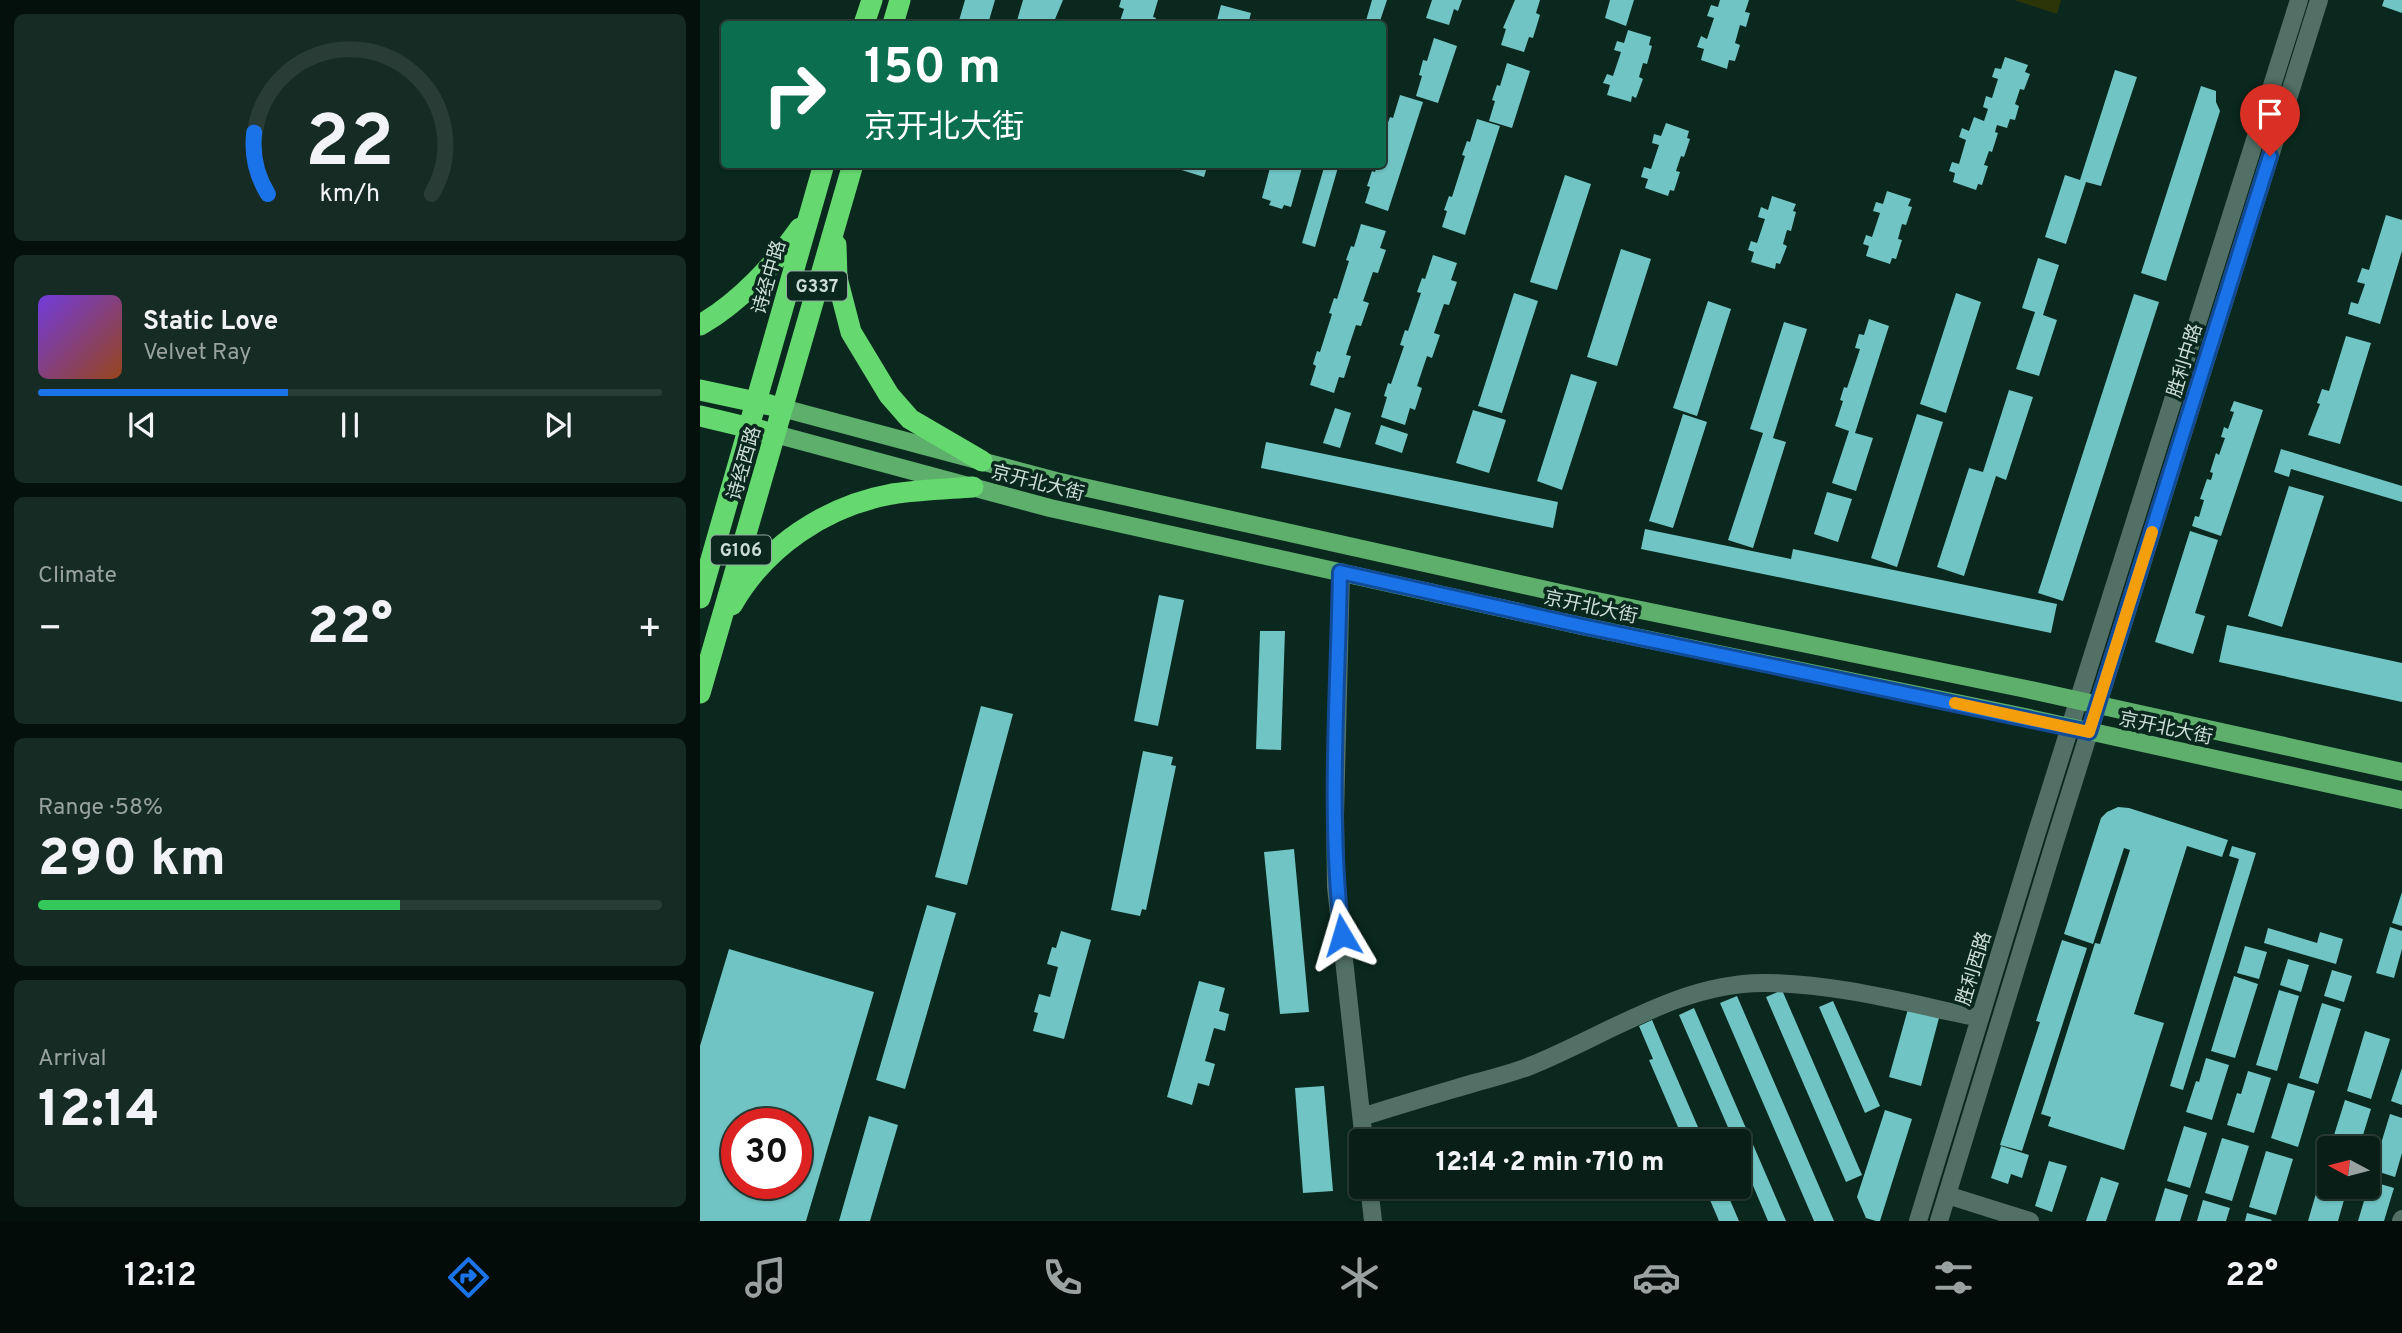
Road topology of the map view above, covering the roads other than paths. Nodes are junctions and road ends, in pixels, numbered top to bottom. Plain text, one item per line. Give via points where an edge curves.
1 (872, 0) edge
2 (900, 0) edge
3 (2299, 0) edge
4 (2319, 0) edge
5 (865, 21) edge
6 (894, 21) edge
7 (823, 168) edge
8 (852, 168) edge
9 (810, 214) junction
10 (837, 220) junction
11 (700, 325) edge
12 (700, 390) edge
13 (756, 402) junction
14 (782, 408) junction
15 (700, 416) edge
16 (748, 427) junction
17 (775, 434) junction
18 (982, 461) junction
19 (973, 487) junction
20 (1340, 572) junction
21 (700, 598) edge
22 (719, 628) junction
23 (700, 693) edge
24 (2078, 701) junction
25 (2097, 705) junction
26 (2070, 727) junction
27 (2089, 732) junction
28 (2402, 772) edge
29 (2402, 800) edge
30 (1980, 1018) junction
31 (1362, 1116) junction
32 (1363, 1129) edge
33 (1947, 1195) junction
34 (1370, 1199) edge
35 (1373, 1221) edge
36 (1918, 1221) edge
37 (1939, 1221) edge
38 (2031, 1221) edge

1 - 5 highway
2 - 6 highway
3 - 24 street, 胜利中路
4 - 25 street, 胜利中路
7 - 9 highway, 诗经中路 / G337
8 - 10 highway, G337
9 - 11 highway via 759,276
9 - 13 highway, 诗经中路 / G337
10 - 14 highway, G337
10 - 18 highway via 837,278 852,332 889,395 910,419
12 - 13 highway
13 - 14 highway
13 - 16 highway, 诗经西路 / G106
14 - 17 highway, 诗经西路 / G106
14 - 18 main road, 京开北大街
15 - 16 highway
16 - 17 highway
16 - 21 highway, 诗经西路 / G106
17 - 19 main road, 京开北大街
17 - 22 highway, 诗经西路 / G106
18 - 24 main road, 京开北大街 via 1587,599
19 - 20 main road, 京开北大街
19 - 22 highway via 890,495 828,516 782,543 739,592
20 - 26 main road, 京开北大街
20 - 31 street via 1336,887
22 - 23 highway, 诗经西路 / G106
24 - 25 main road, 京开北大街
24 - 26 street, 胜利中路
25 - 27 street, 胜利中路
25 - 28 main road, 京开北大街
26 - 27 main road, 京开北大街
26 - 30 street, 胜利西路
27 - 29 main road, 京开北大街
27 - 33 street
30 - 31 street via 1842,991 1763,983 1733,986 1661,1007 1528,1067
30 - 36 street, 胜利西路
31 - 32 street
33 - 37 street
33 - 38 street
34 - 35 street

